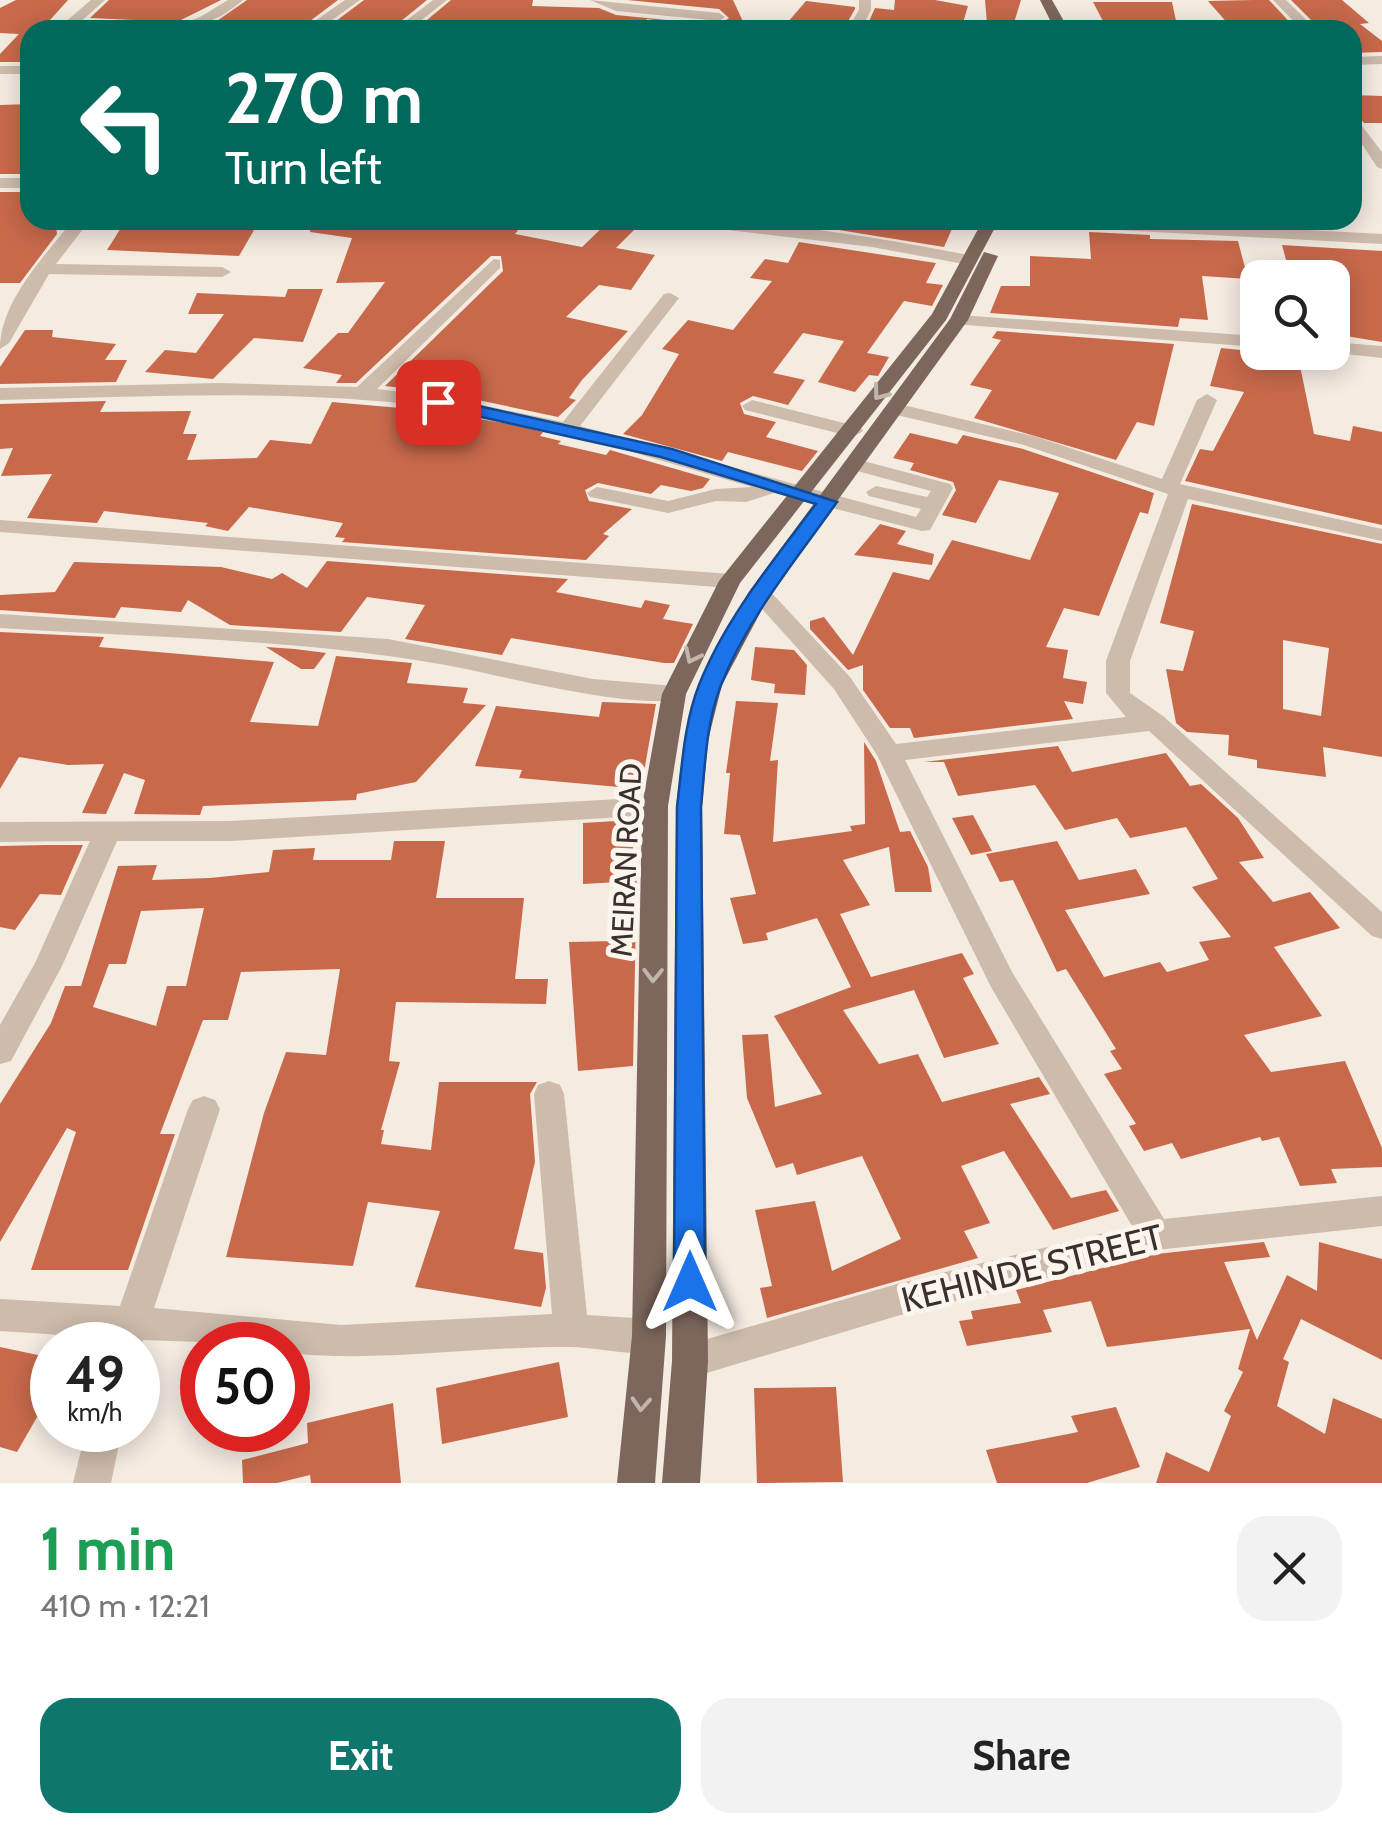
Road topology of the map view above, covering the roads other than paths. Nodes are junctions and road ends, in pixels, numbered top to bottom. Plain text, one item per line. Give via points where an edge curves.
1 (99, 0) edge
2 (236, 0) edge
3 (354, 0) edge
4 (441, 0) edge
5 (596, 0) edge
6 (1280, 0) edge
7 (688, 11) junction
8 (719, 17) dead end
9 (75, 20) edge
10 (205, 20) edge
11 (324, 20) edge
12 (414, 20) edge
13 (676, 20) edge
14 (1300, 20) edge
15 (1362, 131) edge
16 (1364, 134) junction
17 (1382, 134) edge
18 (1382, 164) edge
19 (74, 230) edge
20 (771, 230) edge
21 (986, 230) edge
22 (1001, 230) edge
23 (1204, 230) edge
24 (1382, 240) edge
25 (969, 260) junction
26 (494, 264) dead end
27 (43, 269) junction
28 (222, 272) dead end
29 (670, 298) dead end
30 (958, 320) junction
31 (1240, 341) edge
32 (0, 343) edge
33 (1350, 349) edge
34 (1382, 352) edge
35 (0, 394) edge
36 (361, 394) junction
37 (1207, 400) dead end
38 (752, 406) dead end
39 (895, 409) junction
40 (567, 429) junction
41 (853, 430) junction
42 (853, 464) junction
43 (882, 483) junction
44 (1174, 490) junction
45 (597, 492) dead end
46 (802, 493) junction
47 (864, 512) junction
48 (0, 526) edge
49 (1382, 535) edge
50 (730, 582) junction
51 (760, 593) junction
52 (0, 621) edge
53 (674, 694) junction
54 (1154, 722) junction
55 (889, 752) junction
56 (655, 806) junction
57 (0, 832) edge
58 (107, 833) junction
59 (1382, 928) edge
60 (0, 1052) edge
61 (549, 1094) dead end
62 (204, 1109) dead end
63 (1382, 1211) edge
64 (1156, 1235) junction
65 (0, 1315) edge
66 (46, 1322) edge
67 (130, 1322) edge
68 (571, 1330) junction
69 (160, 1335) edge
70 (648, 1336) junction
71 (690, 1361) junction
72 (99, 1452) edge
73 (92, 1483) edge
74 (636, 1483) edge
75 (681, 1483) edge

1 - 9 street
2 - 10 street
3 - 11 street
4 - 12 street
5 - 7 street
6 - 14 street
7 - 8 street
7 - 13 street
15 - 16 street
16 - 17 street
16 - 18 street
19 - 27 street
20 - 25 street
21 - 25 main road, MEIRAN ROAD
22 - 30 main road, MEIRAN ROAD
23 - 24 street
25 -> 41 main road, MEIRAN ROAD via 940,316
26 - 36 street
27 - 28 street
27 - 32 street
29 - 40 street
30 - 31 street
30 - 39 main road, MEIRAN ROAD
33 - 34 street
35 - 36 street
36 - 40 street via 438,402
37 - 44 street
38 - 41 street
39 - 42 main road, MEIRAN ROAD
39 - 44 street via 1030,441
40 - 46 street
41 - 46 main road, MEIRAN ROAD
42 - 43 street
42 - 46 main road, MEIRAN ROAD
43 - 47 street
43 - 47 street via 933,505 922,524
44 - 49 street
44 - 54 street via 1114,686 1121,703
45 - 46 street via 668,507 716,496
46 - 47 street
46 - 50 main road, MEIRAN ROAD
46 - 51 main road, MEIRAN ROAD
48 - 50 street
50 -> 53 main road, MEIRAN ROAD
51 - 55 street via 842,683
51 - 71 main road, MEIRAN ROAD via 710,686 691,790
52 - 53 street via 388,646 593,688
53 - 56 main road, MEIRAN ROAD
54 - 55 street
54 - 59 street
55 - 64 street via 1000,978
56 - 58 street
56 -> 70 main road, MEIRAN ROAD
57 - 58 street
58 - 60 street via 48,966
61 - 68 street
62 - 67 street
63 - 64 street, KEHINDE STREET
64 - 71 street, KEHINDE STREET
65 - 66 street
68 - 69 street via 341,1342
68 - 70 street
70 -> 74 main road, MEIRAN ROAD
71 - 75 main road, MEIRAN ROAD
72 - 73 street

